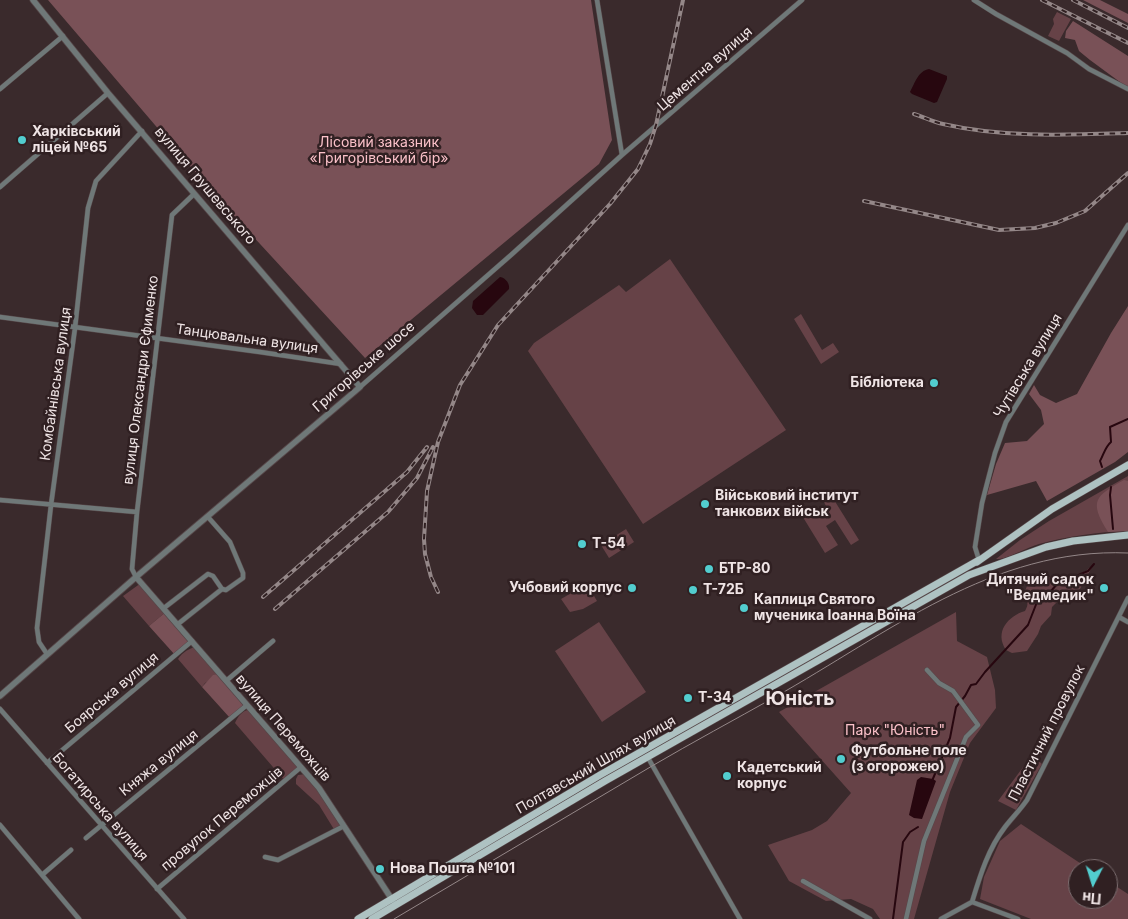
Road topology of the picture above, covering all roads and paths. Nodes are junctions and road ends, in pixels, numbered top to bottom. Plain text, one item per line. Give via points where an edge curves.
1 (32, 0) edge
2 (597, 0) edge
3 (802, 0) edge
4 (974, 0) edge
5 (63, 36) junction
6 (0, 89) edge
7 (1128, 90) edge
8 (108, 93) junction
9 (142, 131) junction
10 (622, 155) junction
11 (0, 187) edge
12 (194, 194) junction
13 (1128, 225) edge
14 (0, 317) edge
15 (75, 328) junction
16 (157, 338) junction
17 (341, 364) junction
18 (360, 386) junction
19 (1128, 465) edge
20 (0, 500) edge
21 (51, 504) junction
22 (137, 512) junction
23 (208, 517) junction
24 (1128, 535) edge
25 (979, 560) junction
26 (136, 577) junction
27 (949, 586) junction
28 (222, 589) junction
29 (1128, 598) edge
30 (164, 608) junction
31 (1119, 617) junction
32 (1128, 622) edge
33 (178, 624) junction
34 (192, 641) junction
35 (273, 641) dead end
36 (47, 654) junction
37 (927, 670) dead end
38 (226, 681) junction
39 (0, 696) edge
40 (246, 705) junction
41 (0, 709) edge
42 (646, 754) junction
43 (47, 763) junction
44 (301, 767) junction
45 (0, 825) edge
46 (101, 825) junction
47 (344, 826) junction
48 (86, 838) dead end
49 (71, 850) dead end
50 (265, 857) dead end
51 (42, 874) junction
52 (803, 881) dead end
53 (157, 888) junction
54 (393, 902) junction
55 (972, 902) junction
56 (77, 918) edge
57 (184, 919) edge
58 (358, 919) edge
59 (372, 919) edge
60 (740, 919) edge
61 (870, 919) edge
62 (906, 919) edge
63 (941, 919) edge
64 (1018, 919) edge

1 - 5 street, вулиця Грушевського
2 - 10 street
3 - 10 street, Цементна вулиця
4 - 7 street via 1068,52 1089,69
5 - 6 street
5 - 8 street, вулиця Грушевського
8 - 9 street, вулиця Грушевського
8 - 11 street
9 - 12 street, вулиця Грушевського
9 - 15 street, Комбайнівська вулиця via 96,181 88,208
10 - 18 street, Григорівське шосе
12 - 16 street, вулиця Олександри Єфименко via 172,215
12 - 17 street, вулиця Грушевського
13 - 25 street, Чутівська вулиця via 1006,422 982,503 974,547
14 - 15 street, Танцювальна вулиця
15 - 16 street, Танцювальна вулиця
15 - 21 street, Комбайнівська вулиця
16 - 17 street, Танцювальна вулиця
16 - 22 street, вулиця Олександри Єфименко
17 - 18 street, вулиця Грушевського
18 - 23 street, Григорівське шосе
19 - 25 main road, Полтавський Шлях вулиця via 1052,510
20 - 21 street
21 - 22 street
21 - 36 street, Комбайнівська вулиця via 37,628 39,642
22 - 26 street, вулиця Олександри Єфименко via 132,569
23 - 26 street, Григорівське шосе
23 - 28 street via 230,542 243,576 226,590
24 - 27 main road via 1046,547 975,572
25 - 27 main road, Полтавський Шлях вулиця
25 - 42 main road, Полтавський Шлях вулиця
26 - 30 street, вулиця Переможців
26 - 36 street, Григорівське шосе
27 - 42 main road, Полтавський Шлях вулиця
28 - 30 street via 208,574
28 - 33 street
29 - 31 street, Пластичний провулок
30 - 33 street, вулиця Переможців
31 - 32 street
31 - 55 street, Пластичний провулок via 1027,800 1005,827 987,858
33 - 34 street, вулиця Переможців
34 - 38 street, вулиця Переможців
34 - 43 street, Боярська вулиця
35 - 38 street
36 - 39 street, Григорівське шосе
37 - 62 street via 939,683 953,691 978,725 966,737 924,841
38 - 40 street, вулиця Переможців
40 - 44 street, вулиця Переможців
40 - 46 street, Княжа вулиця
41 - 43 street, Богатирська вулиця
42 - 54 main road, Полтавський Шлях вулиця
42 - 60 street
43 - 46 street, Богатирська вулиця
44 - 47 street, вулиця Переможців
44 - 53 street, провулок Переможців
45 - 51 street
46 - 48 street, Княжа вулиця
46 - 53 street, Богатирська вулиця
47 - 50 street via 278,860
47 - 54 street, вулиця Переможців
49 - 51 street
51 - 56 street
52 - 61 street
53 - 57 street, Богатирська вулиця
54 - 58 main road, Полтавський Шлях вулиця
54 - 59 main road, Полтавський Шлях вулиця
55 - 63 street
55 - 64 street

